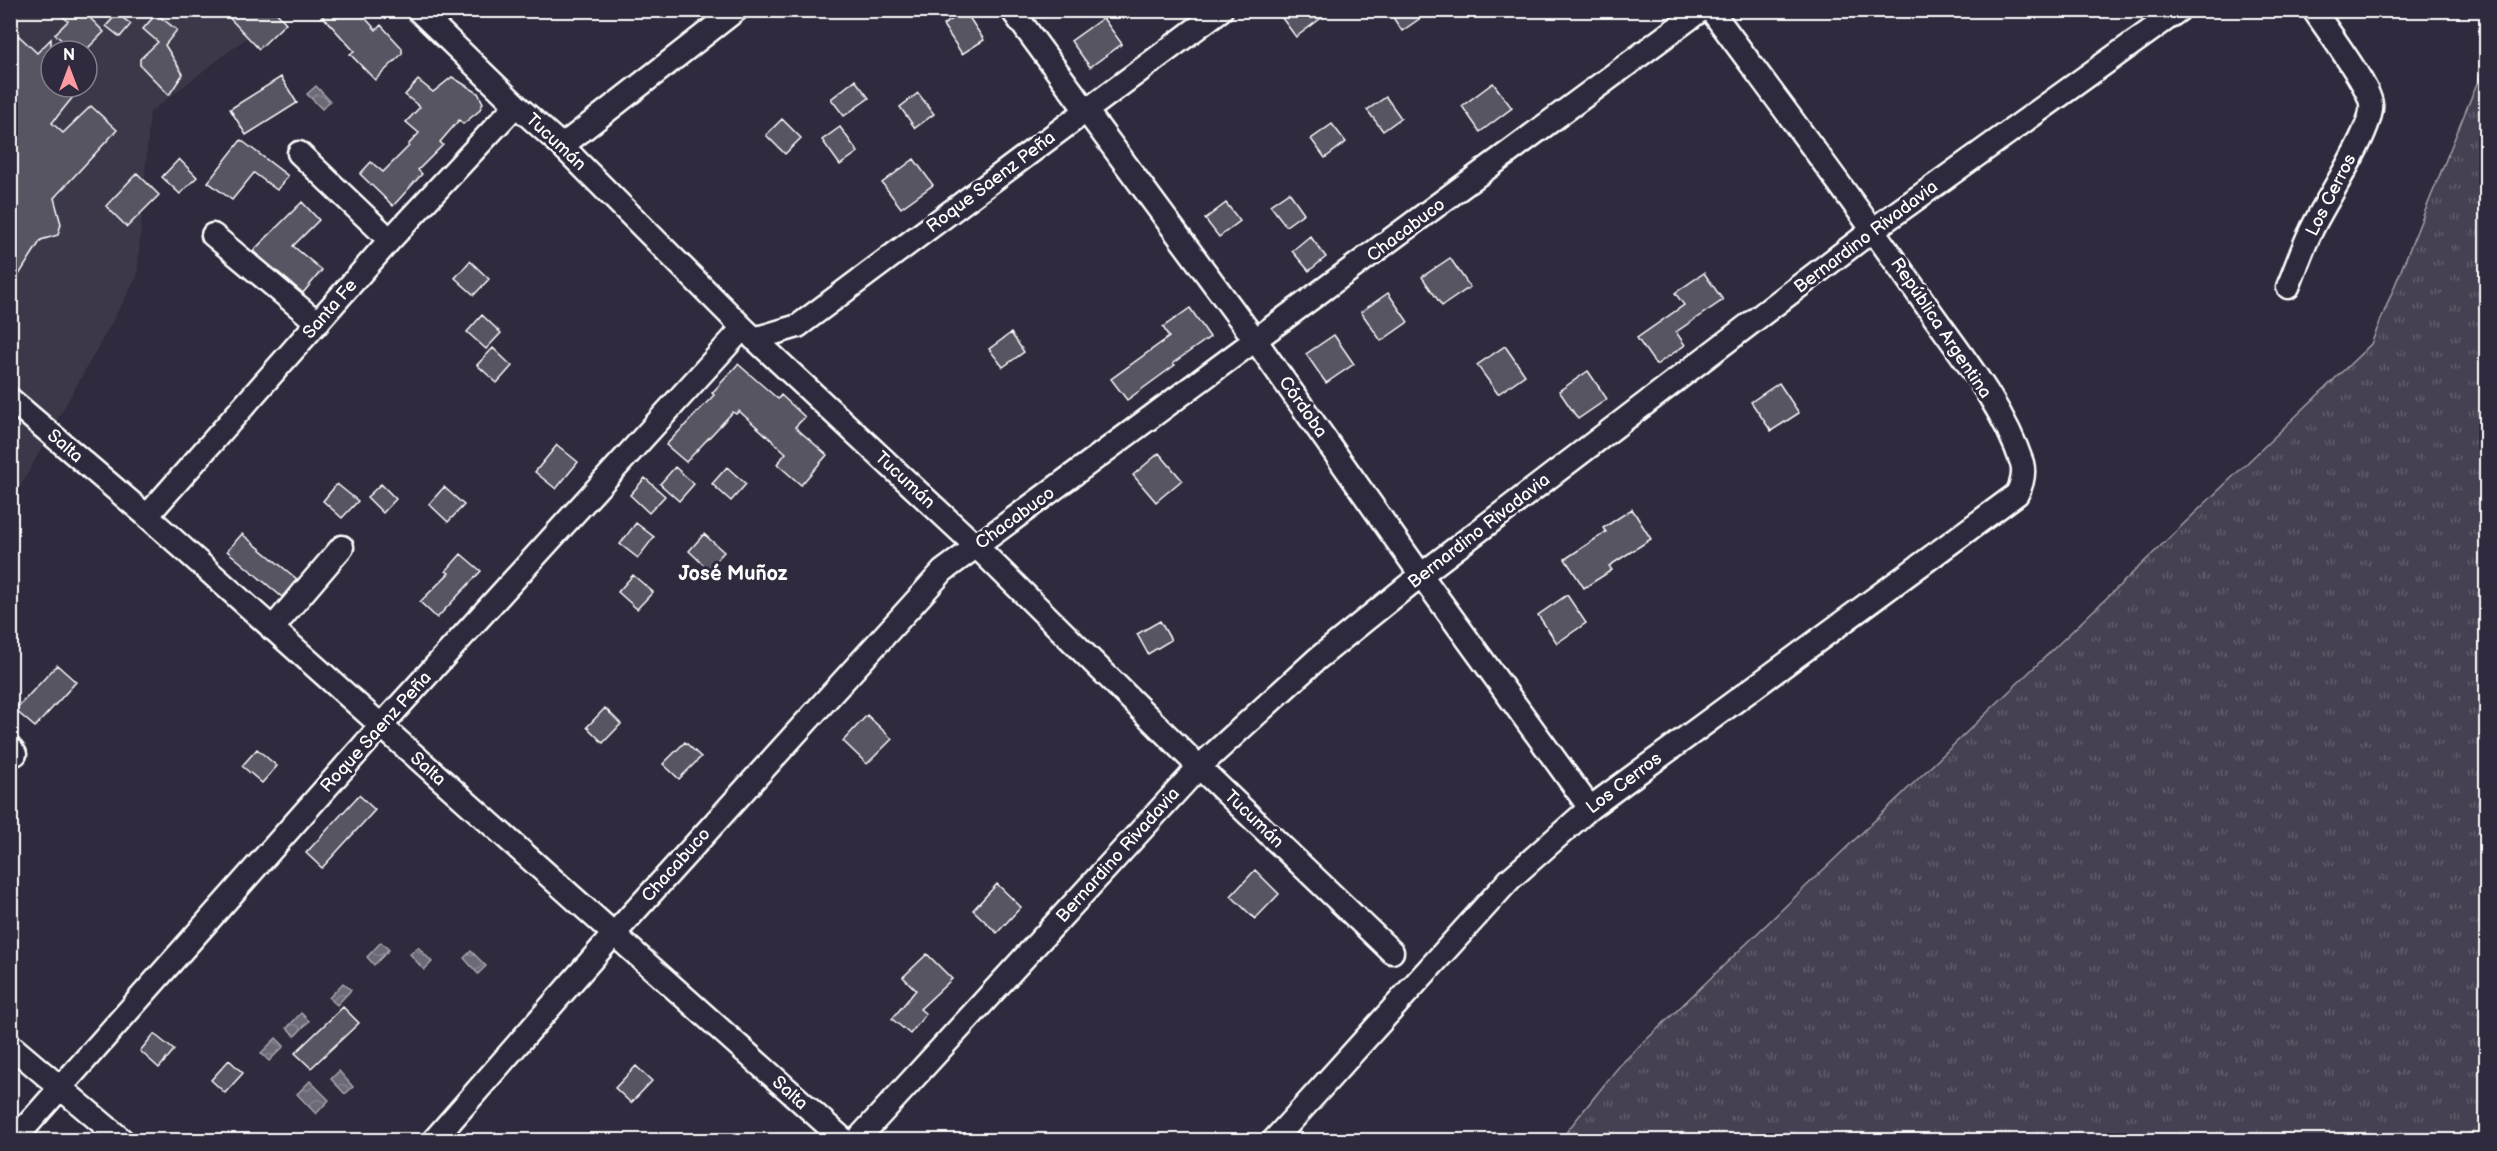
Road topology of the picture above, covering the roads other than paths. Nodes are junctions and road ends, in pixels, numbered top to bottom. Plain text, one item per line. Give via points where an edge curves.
1 (418, 10) edge
2 (736, 10) edge
3 (1012, 10) edge
4 (1221, 10) edge
5 (1701, 10) edge
6 (1711, 10) edge
7 (2179, 10) edge
8 (2314, 10) edge
9 (516, 105) junction
10 (1087, 111) junction
11 (562, 146) junction
12 (299, 153) dead end
13 (1874, 230) junction
14 (213, 235) dead end
15 (390, 240) junction
16 (2288, 287) dead end
17 (318, 323) junction
18 (749, 333) junction
19 (1256, 341) junction
20 (10, 399) edge
21 (2023, 482) joint
22 (147, 516) junction
23 (976, 546) junction
24 (342, 547) dead end
25 (1421, 575) junction
26 (272, 629) junction
27 (380, 727) junction
28 (1199, 767) junction
29 (1590, 808) junction
30 (614, 934) junction
31 (1392, 952) dead end
32 (10, 1045) edge
33 (60, 1087) junction
34 (14, 1140) edge
35 (122, 1140) edge
36 (434, 1140) edge
37 (844, 1140) edge
38 (857, 1140) edge
39 (1274, 1140) edge

1 - 9 street, Tucumán
2 - 11 street
3 - 10 street, Córdoba
4 - 10 street, Roque Saenz Peña
5 - 19 street, Chacabuco
6 - 13 street, República Argentina
7 - 13 street, Bernardino Rivadavia
8 - 16 street, Los Cerros via 2372,104 2370,117 2311,230
9 - 11 street, Tucumán
9 - 15 street, Santa Fe
10 - 18 street, Roque Saenz Peña via 798,326
10 - 19 street, Córdoba
11 - 18 street, Tucumán
12 - 15 street
13 - 21 street, República Argentina via 2001,418 2022,466
13 - 25 street, Bernardino Rivadavia
14 - 17 street
15 - 17 street, Santa Fe
17 - 22 street, Santa Fe
18 - 23 street, Tucumán
18 - 27 street, Roque Saenz Peña
19 - 23 street, Chacabuco
19 - 25 street, Córdoba
20 - 22 street, Salta
21 - 29 street, Los Cerros via 2017,494
22 - 26 street, Salta
23 - 28 street, Tucumán
23 - 30 street, Chacabuco via 943,571
24 - 26 street
25 - 28 street, Bernardino Rivadavia via 1317,659
25 - 29 street, Córdoba
26 - 27 street, Salta
27 - 30 street, Salta
27 - 33 street, Roque Saenz Peña
28 - 31 street, Tucumán
28 - 38 street, Bernardino Rivadavia
29 - 39 street, Los Cerros via 1510,879
30 - 36 street, Chacabuco
30 - 37 street, Salta
32 - 33 street
33 - 34 street, Roque Saenz Peña
33 - 35 street

